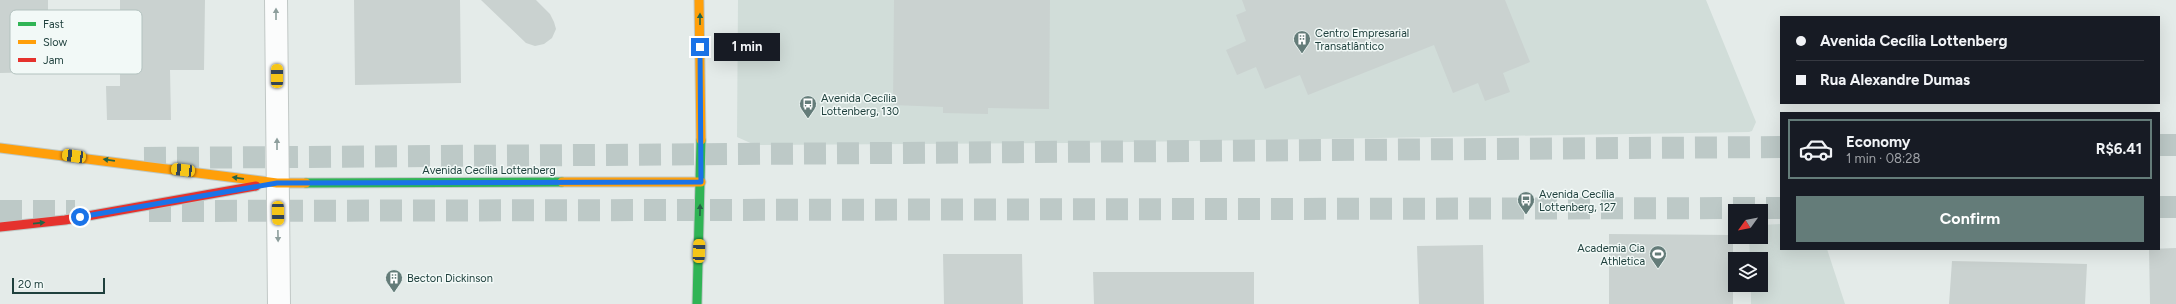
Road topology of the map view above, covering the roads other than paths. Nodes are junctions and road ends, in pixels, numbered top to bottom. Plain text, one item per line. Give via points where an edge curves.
1 (276, 0) edge
2 (699, 0) edge
3 (0, 148) edge
4 (701, 182) junction
5 (277, 183) junction
6 (0, 227) edge
7 (279, 304) edge
8 (697, 304) edge

5 -> 1 street
4 -> 2 main road
5 -> 3 main road, Avenida Cecília Lottenberg
4 - 5 main road, Avenida Cecília Lottenberg
8 -> 4 main road
6 -> 5 main road, Avenida Cecília Lottenberg via 65,220
5 -> 7 street

